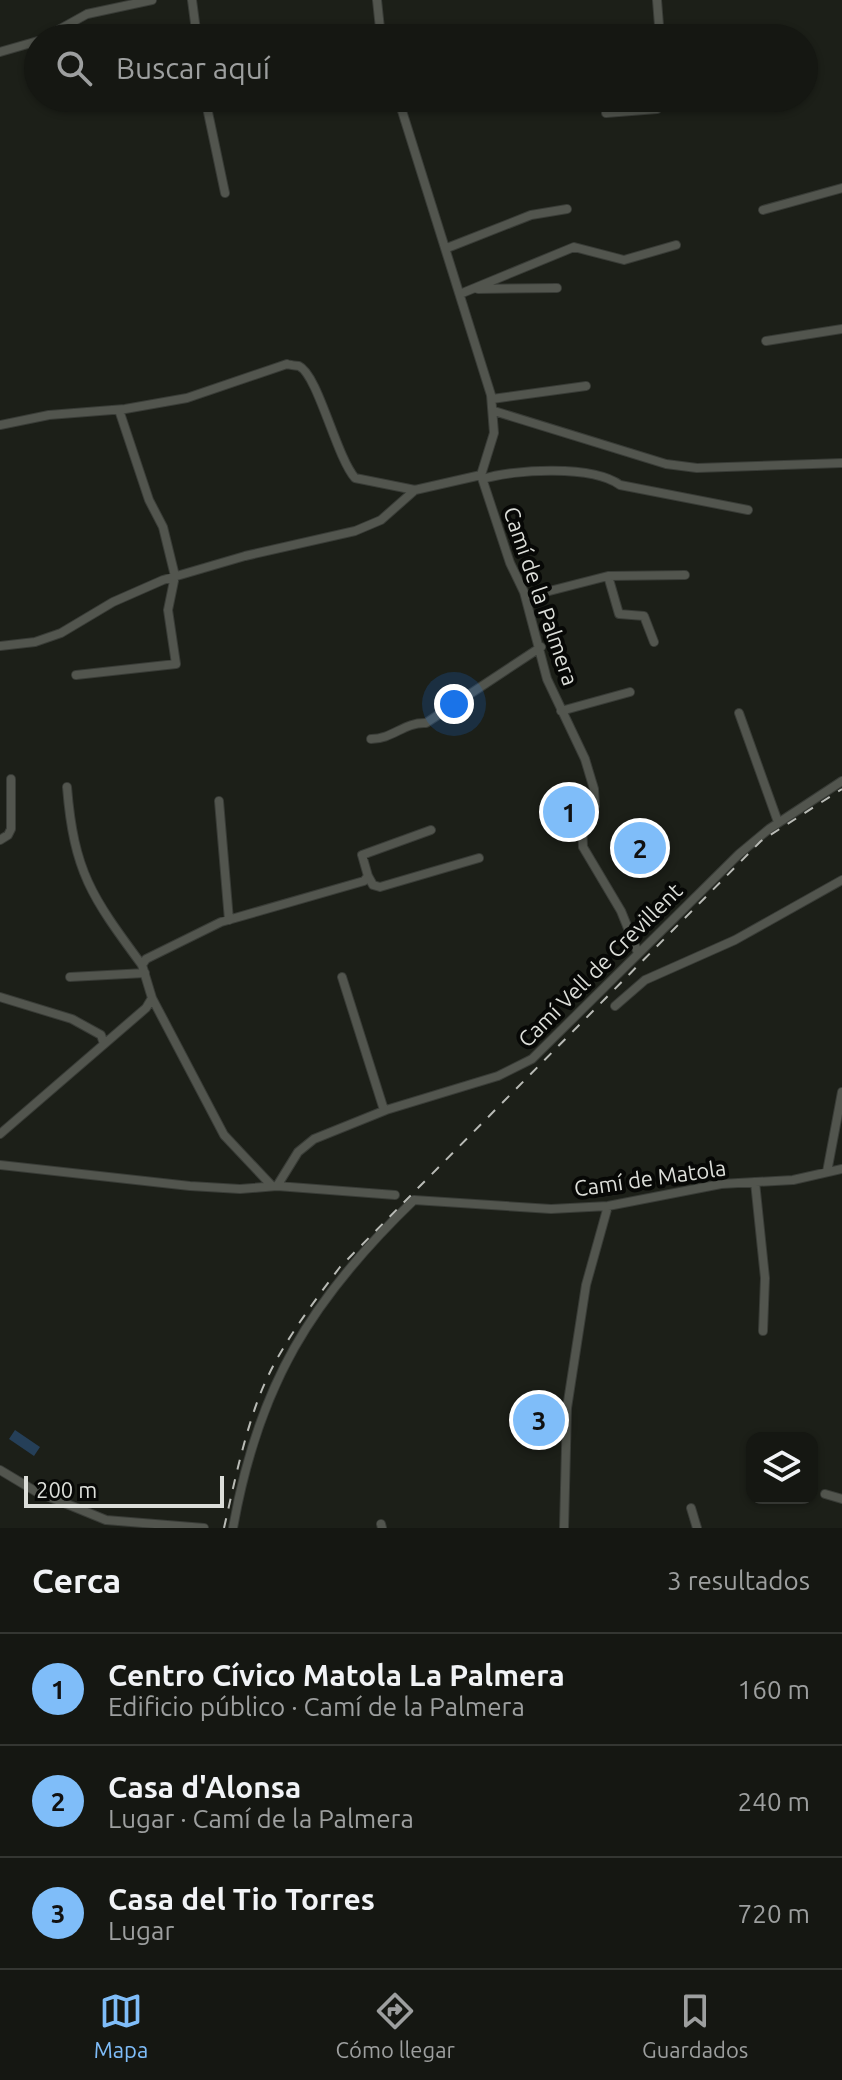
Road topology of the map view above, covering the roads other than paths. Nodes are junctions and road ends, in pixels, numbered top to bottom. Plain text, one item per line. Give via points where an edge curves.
1 (152, 0) edge
2 (192, 0) edge
3 (377, 0) edge
4 (657, 0) edge
5 (69, 24) edge
6 (195, 24) edge
7 (380, 24) edge
8 (659, 24) edge
9 (24, 45) edge
10 (0, 52) edge
11 (208, 112) edge
12 (402, 112) edge
13 (619, 112) edge
14 (606, 113) dead end
15 (842, 188) edge
16 (225, 193) dead end
17 (567, 209) dead end
18 (763, 210) dead end
19 (676, 245) dead end
20 (447, 248) junction
21 (557, 288) dead end
22 (473, 289) junction
23 (460, 294) junction
24 (842, 329) edge
25 (766, 341) dead end
26 (586, 386) dead end
27 (492, 399) junction
28 (119, 410) junction
29 (494, 411) junction
30 (0, 425) edge
31 (842, 463) edge
32 (482, 477) junction
33 (415, 490) junction
34 (748, 510) dead end
35 (685, 575) dead end
36 (175, 576) junction
37 (608, 576) junction
38 (526, 597) junction
39 (654, 642) dead end
40 (0, 646) edge
41 (541, 647) junction
42 (76, 675) dead end
43 (630, 692) dead end
44 (561, 711) junction
45 (739, 713) dead end
46 (371, 739) dead end
47 (11, 779) dead end
48 (842, 781) edge
49 (67, 787) dead end
50 (219, 801) dead end
51 (778, 822) junction
52 (431, 830) dead end
53 (0, 840) edge
54 (479, 858) dead end
55 (368, 876) junction
56 (842, 880) edge
57 (229, 920) junction
58 (638, 953) junction
59 (144, 969) junction
60 (70, 977) dead end
61 (342, 977) dead end
62 (0, 997) edge
63 (152, 998) junction
64 (615, 1006) dead end
65 (104, 1044) junction
66 (842, 1092) edge
67 (384, 1110) junction
68 (0, 1134) edge
69 (0, 1165) edge
70 (842, 1169) edge
71 (827, 1172) junction
72 (755, 1182) junction
73 (274, 1186) junction
74 (395, 1195) dead end
75 (608, 1206) junction
76 (763, 1331) dead end
77 (0, 1470) edge
78 (825, 1494) dead end
79 (842, 1499) edge
80 (691, 1508) dead end
81 (101, 1518) junction
82 (99, 1528) edge
83 (204, 1528) edge
84 (233, 1528) edge
85 (564, 1528) edge
86 (697, 1528) edge

1 - 5 street via 97,11
2 - 6 street
3 - 7 street
4 - 8 street
9 - 10 street
11 - 16 street
12 - 20 street
13 - 14 street
15 - 18 street
17 - 20 street via 531,215
19 - 22 street via 624,260 574,247
20 - 23 street
21 - 22 street
22 - 23 street
23 - 27 street
24 - 25 street
26 - 27 street
27 - 29 street
28 - 30 street
28 - 33 street via 187,398 287,364 299,366 309,375 355,478
28 - 36 street via 163,527
29 - 31 street via 666,464 697,468
29 - 32 street
32 - 33 street
32 - 34 street via 582,473
32 - 38 street, Camí de la Palmera
33 - 36 street via 381,520 355,531
35 - 37 street
36 - 40 street via 137,590 61,633
36 - 42 street via 168,610 176,664
37 - 38 street
37 - 39 street via 619,614 644,616
38 - 41 street, Camí de la Palmera
41 - 44 street, Camí de la Palmera
41 - 46 street via 426,723 416,722 387,739
43 - 44 street
44 - 58 street, Camí de la Palmera via 594,789 595,806 582,823 583,847 621,911
45 - 51 street
47 - 53 street via 11,829
48 - 51 street, Camí Vell de Crevillent
49 - 59 street via 73,843 90,892
50 - 57 street
51 - 58 street, Camí Vell de Crevillent
52 - 55 street via 362,855
54 - 55 street via 380,887
55 - 57 street
56 - 64 street via 749,933 645,980
57 - 59 street via 146,959
58 - 67 street, Camí Vell de Crevillent via 520,1068
59 - 60 street
59 - 63 street
61 - 67 street
62 - 65 street via 72,1019 101,1035
63 - 65 street
63 - 73 street via 224,1135
65 - 68 street
66 - 71 street
67 - 73 street, Camí Vell de Crevillent via 305,1143
69 - 73 street via 190,1186
70 - 71 street, Camí de Matola
71 - 72 street, Camí de Matola
72 - 75 street, Camí de Matola
72 - 76 street via 765,1278
73 - 74 street
75 - 84 street, Camí de Matola via 551,1209 414,1200 349,1267 290,1351 257,1429
75 - 85 street via 586,1285 567,1408
77 - 81 street
78 - 79 street
80 - 86 street
81 - 82 street
81 - 83 street

